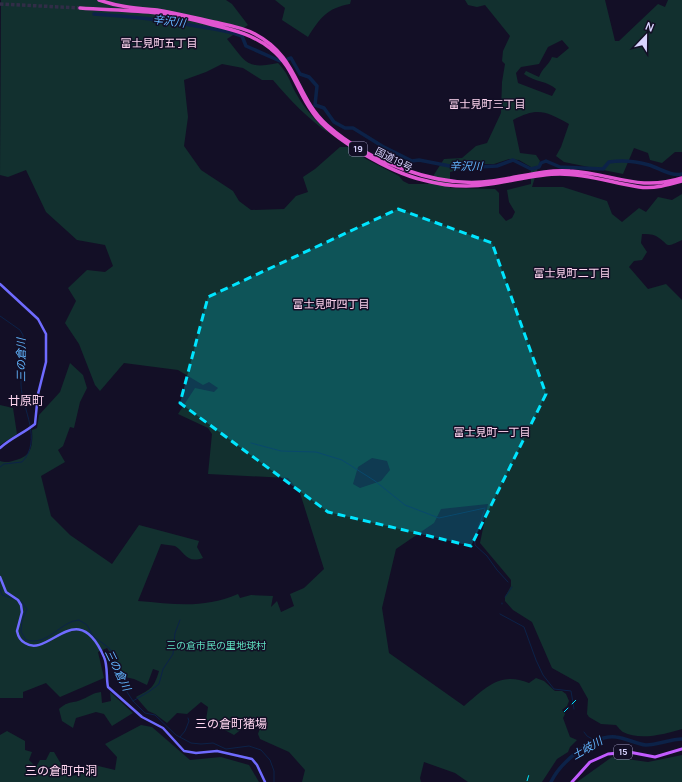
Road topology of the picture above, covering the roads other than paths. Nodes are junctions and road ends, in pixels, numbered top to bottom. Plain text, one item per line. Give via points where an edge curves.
1 (99, 0) edge
2 (80, 8) tunnel mouth
3 (682, 178) edge
4 (682, 181) edge
5 (0, 284) edge
6 (0, 448) edge
7 (0, 577) edge
8 (682, 749) edge
9 (265, 782) edge
10 (572, 782) edge

1 - 3 highway, 国道19号 / 19 via 128,8 157,10 222,23 256,35 282,55 315,111 326,124 367,151 395,167 410,172 449,181 467,182 491,181 561,170 653,184
2 - 4 highway, 国道19号 / 19 via 164,14 232,29 254,38 280,57 313,113 328,130 383,164 410,177 462,186 551,174 586,175 639,187 654,187
5 - 6 main road via 38,319 46,334 46,362 38,394 35,424
7 - 9 main road via 6,592 21,605 22,612 17,631 24,643 30,646 37,645 73,629 86,633 95,641 104,657 108,687 138,714 163,728 178,747 188,753 216,751 256,761
8 - 10 main road, 15 via 655,756 629,752 608,754 590,762

